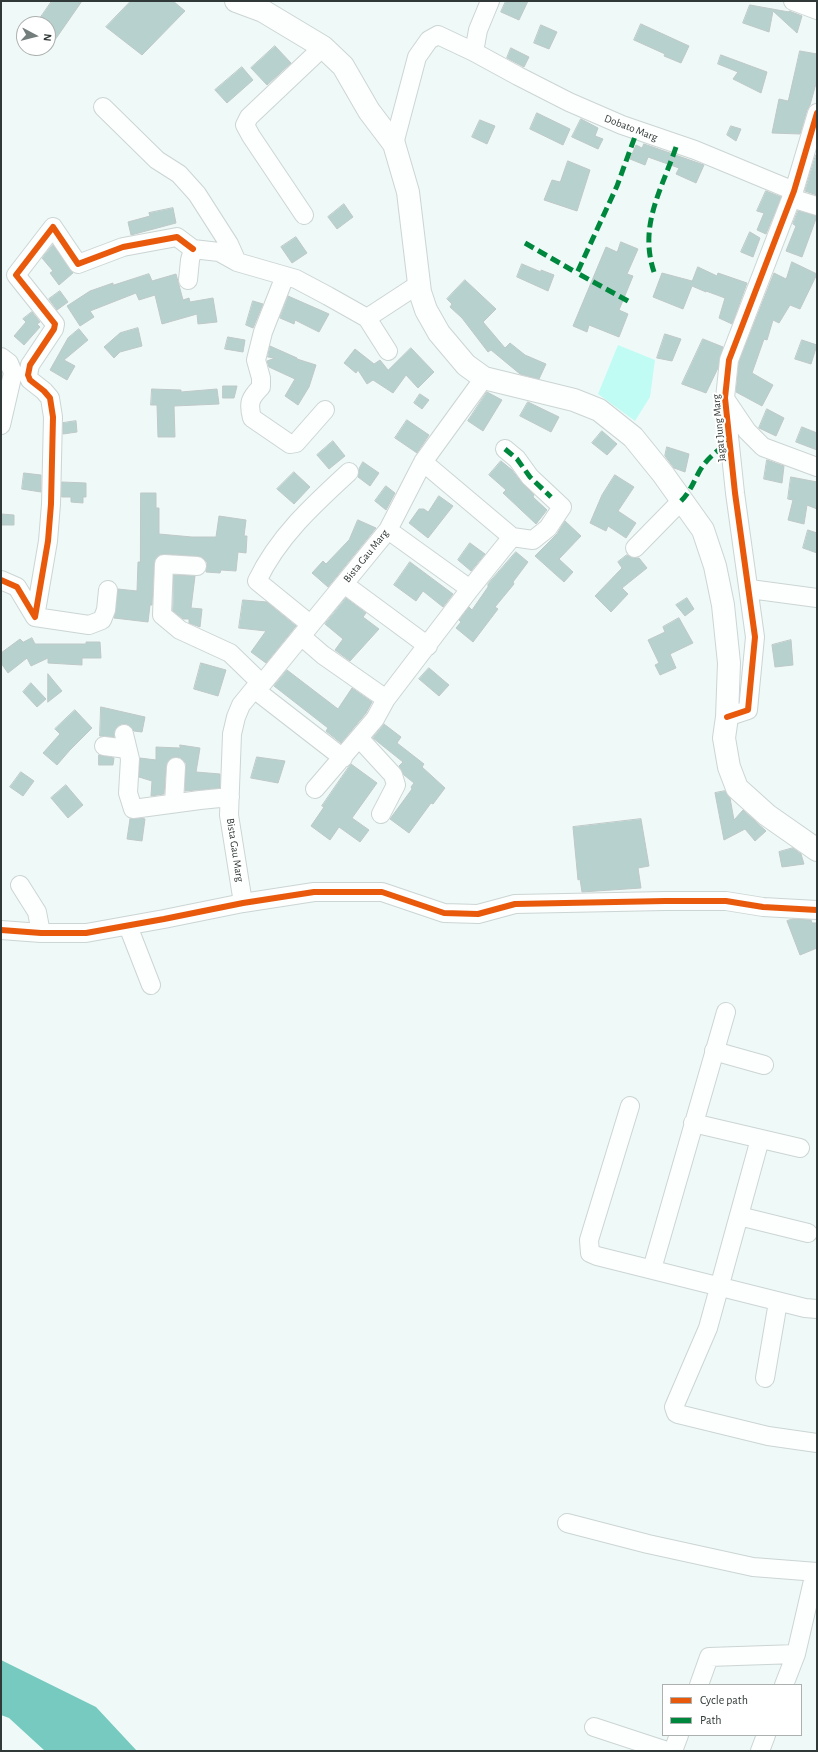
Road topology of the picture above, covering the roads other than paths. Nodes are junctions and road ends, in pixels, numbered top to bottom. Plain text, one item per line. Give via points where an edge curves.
1 (236, 1) edge
2 (490, 1) edge
3 (794, 1) edge
4 (817, 10) edge
5 (323, 47) junction
6 (474, 52) junction
7 (103, 107) dead end
8 (817, 113) edge
9 (394, 144) junction
10 (793, 194) junction
11 (817, 206) edge
12 (304, 215) dead end
13 (193, 249) junction
14 (237, 262) junction
15 (285, 276) junction
16 (188, 280) dead end
17 (419, 284) junction
18 (367, 318) junction
19 (388, 351) dead end
20 (1, 357) edge
21 (21, 374) junction
22 (484, 378) junction
23 (725, 398) junction
24 (325, 410) dead end
25 (1, 425) edge
26 (505, 449) dead end
27 (423, 462) junction
28 (817, 467) edge
29 (349, 472) dead end
30 (681, 501) junction
31 (388, 530) junction
32 (512, 538) junction
33 (635, 548) dead end
34 (198, 566) dead end
35 (1, 580) edge
36 (344, 584) junction
37 (470, 589) junction
38 (750, 589) junction
39 (108, 590) dead end
40 (817, 598) edge
41 (36, 618) junction
42 (306, 630) junction
43 (428, 646) junction
44 (258, 687) junction
45 (386, 699) junction
46 (728, 717) junction
47 (359, 738) junction
48 (104, 746) dead end
49 (343, 758) junction
50 (176, 767) dead end
51 (315, 789) dead end
52 (230, 797) junction
53 (174, 803) junction
54 (381, 814) dead end
55 (817, 850) edge
56 (20, 885) dead end
57 (244, 903) junction
58 (817, 910) edge
59 (128, 926) junction
60 (1, 930) edge
61 (41, 933) junction
62 (151, 985) dead end
63 (726, 1012) dead end
64 (714, 1051) junction
65 (764, 1065) dead end
66 (630, 1106) dead end
67 (693, 1124) junction
68 (760, 1139) junction
69 (800, 1148) dead end
70 (739, 1216) junction
71 (808, 1233) dead end
72 (652, 1269) junction
73 (719, 1287) junction
74 (778, 1302) junction
75 (817, 1309) edge
76 (765, 1378) dead end
77 (817, 1443) edge
78 (567, 1523) dead end
79 (816, 1572) edge
80 (796, 1654) junction
81 (699, 1684) edge
82 (784, 1684) edge
83 (594, 1727) dead end
84 (679, 1736) edge
85 (766, 1736) edge
86 (667, 1751) edge
87 (673, 1751) edge
88 (760, 1751) edge

1 - 5 main road via 263,11
2 - 6 street via 478,30
3 - 4 street
5 - 9 main road via 343,66 369,111
5 - 12 street via 249,117 246,125
6 - 9 street, Dobato Marg via 438,35 429,40 417,57
6 - 10 street, Dobato Marg via 518,76 622,125 695,150
7 - 14 street via 157,160 179,174 197,194 229,244
8 - 10 street, Jagat Jung Marg
9 - 17 main road via 408,192
10 - 11 street, Dobato Marg
10 - 23 street, Jagat Jung Marg via 729,360
13 - 14 street via 218,252
13 - 16 street
13 - 21 street via 177,237 123,247 78,264 53,227 16,275 54,324 54,329
14 - 15 street
15 - 18 street via 296,279
15 - 24 street via 263,332 256,360 261,387 251,397 252,418 290,444 296,443
17 - 18 street
17 - 22 main road via 426,310 439,333 466,365
18 - 19 street
20 - 21 street
21 - 25 street
21 - 41 street via 50,398 53,417 48,541
22 - 27 street, Bista Gau Marg
22 - 30 main road via 574,400 599,410 633,437
23 - 28 street via 747,431 763,447
23 - 38 street, Jagat Jung Marg via 735,493
26 - 32 street via 562,507 548,528 533,540
27 - 31 street, Bista Gau Marg
27 - 32 street
29 - 42 street via 302,516 280,542 257,581
30 - 33 street
30 - 46 main road via 703,530 715,566 723,605 729,663
31 - 36 street, Bista Gau Marg
31 - 37 street
32 - 37 street
34 - 44 street via 164,564 162,615 180,630 230,653
35 - 41 street via 17,588
36 - 42 street, Bista Gau Marg
36 - 43 street
37 - 43 street
38 - 40 street
38 - 46 street, Jagat Jung Marg via 756,637 748,710
39 - 41 street via 102,620 89,625
42 - 44 street, Bista Gau Marg
42 - 45 street via 323,655
43 - 45 street
44 - 49 street
44 - 52 street, Bista Gau Marg via 241,706 233,726
45 - 47 street via 375,719
46 - 55 main road via 724,738 729,767 737,788 767,815
47 - 49 street
47 - 54 street via 393,775 396,784
48 - 53 street via 126,741 130,759 128,794 133,809
49 - 51 street
50 - 53 street
52 - 53 street
52 - 57 street, Bista Gau Marg via 229,815
56 - 61 street via 37,912
57 - 58 street via 314,892 382,892 444,913 478,914 515,904 666,901 726,901 763,907
57 - 59 street
59 - 61 street via 86,933
59 - 62 street
60 - 61 street
63 - 64 street
64 - 65 street
64 - 67 street
66 - 72 street via 588,1240 589,1249 590,1253 597,1256
67 - 68 street
67 - 72 street
68 - 69 street
68 - 70 street
70 - 71 street
70 - 73 street
72 - 73 street
73 - 74 street
73 - 77 street via 708,1328 677,1398 674,1407 676,1413 768,1436
74 - 75 street
74 - 76 street
78 - 79 street via 753,1567
79 - 80 street
80 - 81 street via 709,1658
80 - 82 street
83 - 86 street
84 - 87 street
85 - 88 street

